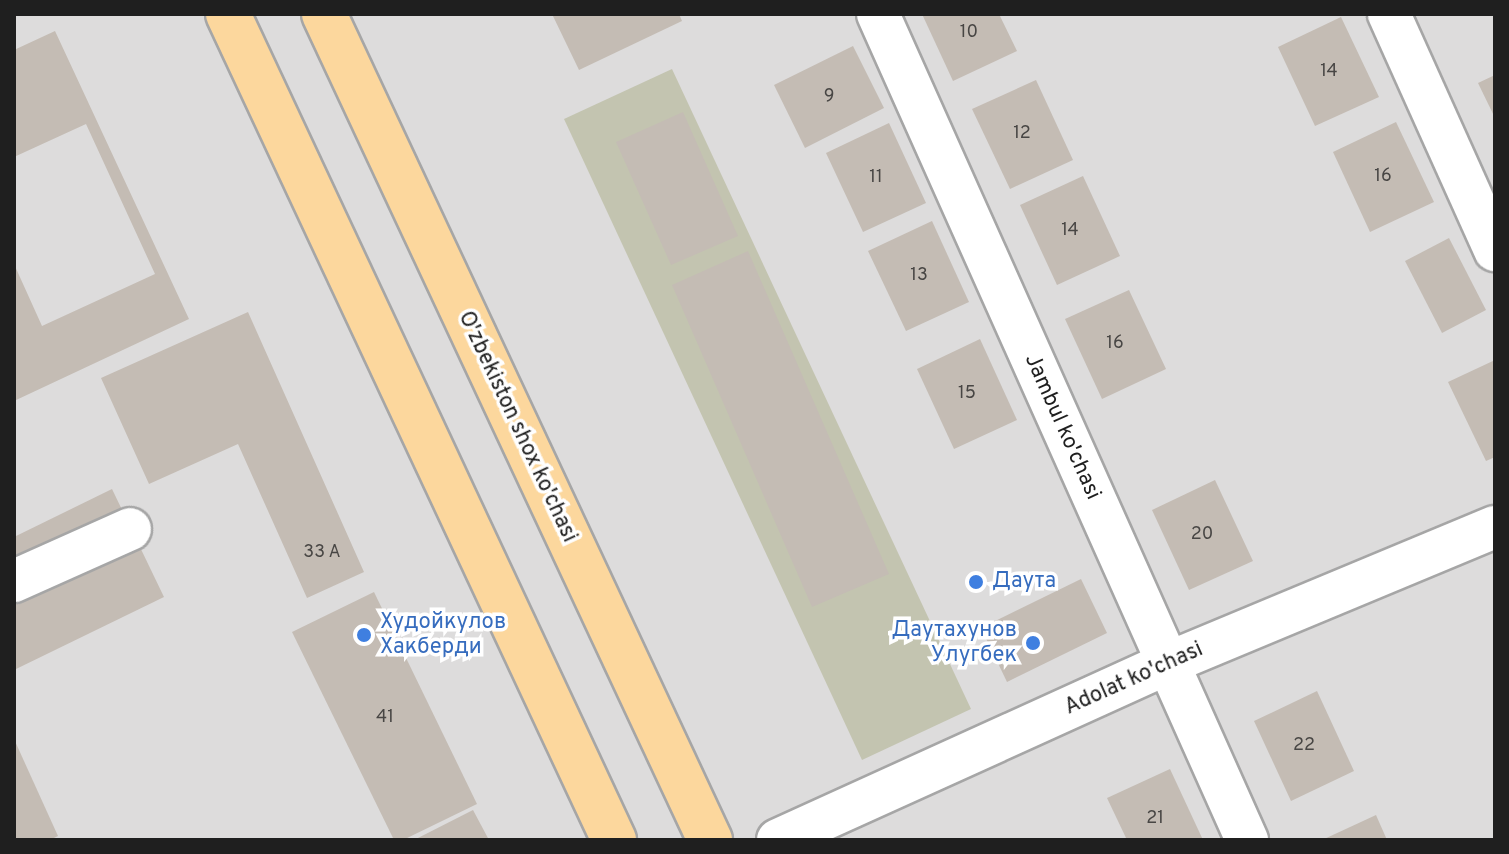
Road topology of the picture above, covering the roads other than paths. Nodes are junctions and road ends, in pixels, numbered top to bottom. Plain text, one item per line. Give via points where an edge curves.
1 (228, 14) edge
2 (324, 14) edge
3 (878, 14) edge
4 (1389, 14) edge
5 (1495, 250) edge
6 (1495, 527) edge
7 (130, 529) dead end
8 (14, 581) edge
9 (1168, 663) junction
10 (614, 840) edge
11 (710, 840) edge
12 (778, 840) edge
13 (1247, 840) edge

1 - 10 main road
2 - 11 main road, O'zbekiston shox ko'chasi
3 - 9 street, Jambul ko'chasi
4 - 5 street
6 - 9 street, Adolat ko'chasi
7 - 8 street
9 - 12 street, Adolat ko'chasi
9 - 13 street, Jambul ko'chasi

